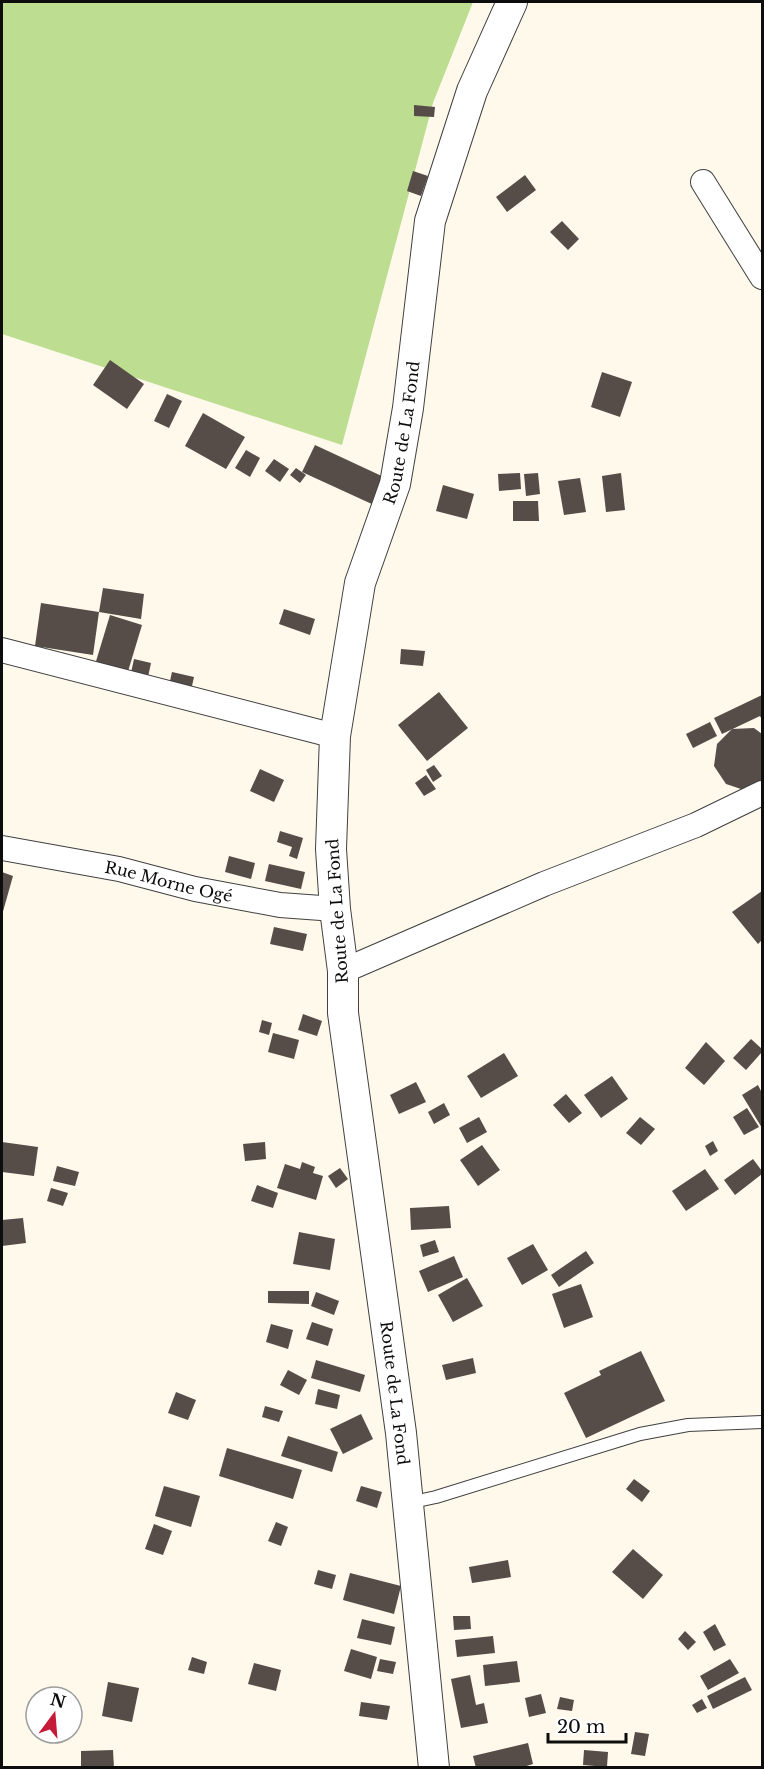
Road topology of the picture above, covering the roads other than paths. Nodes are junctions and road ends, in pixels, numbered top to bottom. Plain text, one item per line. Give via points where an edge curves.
1 (512, 2) edge
2 (703, 182) dead end
3 (762, 277) edge
4 (2, 650) edge
5 (335, 736) junction
6 (762, 793) edge
7 (2, 848) edge
8 (335, 909) junction
9 (343, 971) junction
10 (762, 1422) edge
11 (408, 1503) junction
12 (434, 1767) edge

1 - 5 street, Route de La Fond via 472,91 430,221 395,484 360,583
2 - 3 street
4 - 5 street
5 - 8 street, Route de La Fond via 331,849
6 - 9 street via 696,825 544,884
7 - 8 street, Rue Morne Ogé via 280,905
8 - 9 street, Route de La Fond
9 - 11 street, Route de La Fond via 343,1013
10 - 11 lane via 688,1425 640,1434
11 - 12 street, Route de La Fond

